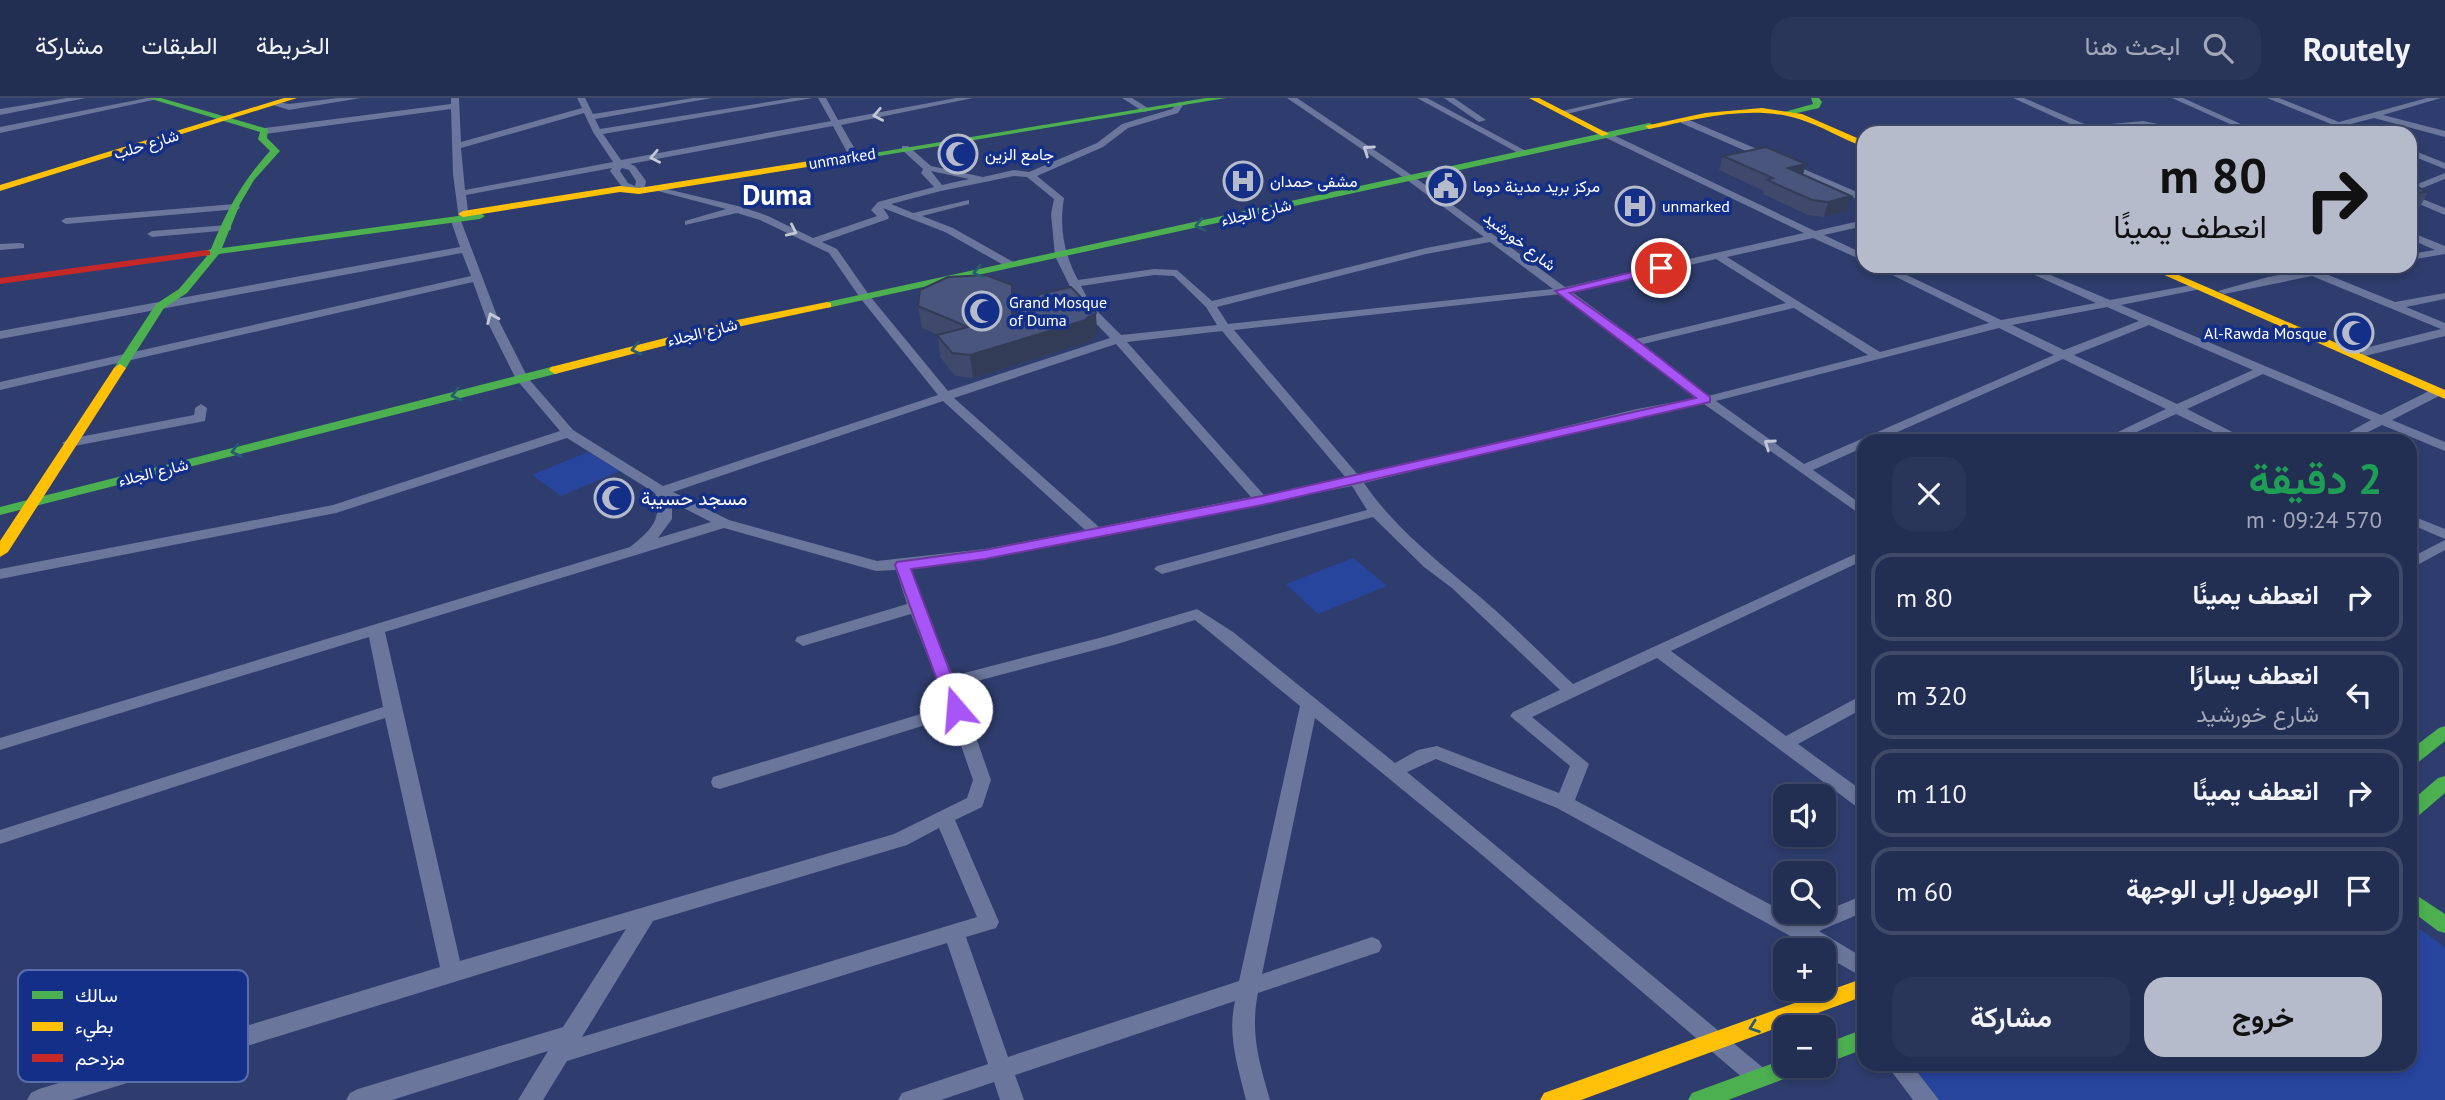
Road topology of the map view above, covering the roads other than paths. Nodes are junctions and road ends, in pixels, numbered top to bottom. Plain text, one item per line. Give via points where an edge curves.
1 (82, 98) edge
2 (153, 98) edge
3 (293, 98) edge
4 (357, 98) edge
5 (581, 98) edge
6 (708, 98) edge
7 (809, 98) edge
8 (822, 98) edge
9 (970, 98) edge
10 (1126, 98) edge
11 (1222, 98) edge
12 (1295, 98) edge
13 (1421, 98) edge
14 (1448, 98) edge
15 (1533, 98) edge
16 (1632, 98) edge
17 (1730, 98) edge
18 (2017, 98) edge
19 (2176, 98) edge
20 (2271, 98) edge
21 (2437, 98) edge
22 (1817, 100) edge
23 (274, 101) edge
24 (455, 102) edge
25 (1183, 102) edge
26 (1147, 110) junction
27 (1773, 111) junction
28 (0, 112) edge
29 (1562, 112) junction
30 (588, 114) junction
31 (1112, 116) junction
32 (2377, 116) junction
33 (217, 119) junction
34 (1684, 121) junction
35 (835, 123) junction
36 (2340, 124) junction
37 (1125, 126) junction
38 (2083, 126) edge
39 (2106, 126) edge
40 (2162, 126) edge
41 (2242, 126) edge
42 (2345, 126) edge
43 (2415, 126) edge
44 (2417, 127) edge
45 (0, 130) edge
46 (265, 131) junction
47 (597, 132) junction
48 (1857, 132) edge
49 (1605, 134) junction
50 (2445, 134) edge
51 (1857, 141) edge
52 (457, 145) junction
53 (905, 148) junction
54 (1525, 151) junction
55 (2417, 155) edge
56 (854, 156) junction
57 (619, 164) junction
58 (2445, 166) edge
59 (928, 168) junction
60 (1030, 174) junction
61 (2445, 176) edge
62 (1410, 178) junction
63 (981, 179) junction
64 (0, 181) edge
65 (2417, 187) edge
66 (0, 188) edge
67 (657, 188) junction
68 (940, 188) junction
69 (639, 191) junction
70 (462, 193) junction
71 (1857, 196) edge
72 (2417, 200) edge
73 (966, 202) dead end
74 (881, 204) junction
75 (235, 207) junction
76 (738, 209) junction
77 (2445, 212) edge
78 (910, 216) junction
79 (884, 217) junction
80 (461, 218) junction
81 (66, 221) dead end
82 (689, 223) dead end
83 (1857, 225) edge
84 (227, 228) junction
85 (152, 234) dead end
86 (1815, 234) junction
87 (2417, 238) edge
88 (1491, 239) junction
89 (814, 241) junction
90 (20, 246) dead end
91 (0, 247) edge
92 (465, 249) junction
93 (2445, 251) edge
94 (214, 254) junction
95 (1717, 255) junction
96 (1857, 255) edge
97 (1060, 256) junction
98 (2417, 256) edge
99 (1011, 265) junction
100 (1894, 273) edge
101 (2036, 273) edge
102 (2165, 273) edge
103 (2181, 273) edge
104 (2308, 273) edge
105 (2314, 273) edge
106 (477, 278) junction
107 (0, 281) edge
108 (1073, 284) junction
109 (2197, 287) junction
110 (1561, 291) junction
111 (2227, 295) junction
112 (2445, 296) edge
113 (865, 297) junction
114 (2107, 303) junction
115 (1798, 304) junction
116 (1210, 305) junction
117 (160, 306) junction
118 (2394, 306) junction
119 (2147, 322) junction
120 (2001, 324) junction
121 (1223, 326) junction
122 (2445, 330) edge
123 (0, 335) edge
124 (1118, 339) junction
125 (1634, 343) junction
126 (2365, 352) junction
127 (1877, 355) junction
128 (2063, 355) junction
129 (125, 359) junction
130 (2262, 370) junction
131 (522, 379) junction
132 (0, 386) edge
133 (2442, 391) edge
134 (946, 397) junction
135 (1706, 400) junction
136 (201, 408) dead end
137 (2176, 408) junction
138 (2378, 420) junction
139 (568, 433) junction
140 (1881, 434) edge
141 (2121, 434) edge
142 (2229, 434) edge
143 (2353, 434) edge
144 (2413, 434) edge
145 (2417, 436) edge
146 (69, 443) junction
147 (1857, 444) edge
148 (2445, 447) edge
149 (1803, 468) junction
150 (1356, 481) junction
151 (661, 491) junction
152 (1262, 501) junction
153 (30, 503) junction
154 (1857, 508) edge
155 (0, 511) edge
156 (1376, 512) junction
157 (2417, 522) edge
158 (724, 523) junction
159 (1095, 531) junction
160 (2445, 536) edge
161 (2445, 544) edge
162 (635, 550) junction
163 (0, 552) edge
164 (1857, 557) edge
165 (2417, 560) edge
166 (902, 565) junction
167 (1162, 569) dead end
168 (0, 572) edge
169 (916, 607) junction
170 (376, 630) junction
171 (803, 641) dead end
172 (1659, 651) junction
173 (948, 683) junction
174 (1571, 691) junction
175 (1857, 704) edge
176 (1309, 705) junction
177 (956, 709) junction
178 (392, 710) junction
179 (2445, 732) edge
180 (0, 744) edge
181 (1785, 744) junction
182 (2417, 754) edge
183 (1395, 771) junction
184 (720, 782) dead end
185 (2445, 783) edge
186 (1857, 797) edge
187 (1564, 803) junction
188 (2417, 806) edge
189 (945, 819) junction
190 (0, 837) edge
191 (2417, 904) edge
192 (1857, 906) edge
193 (646, 915) junction
194 (2445, 925) edge
195 (1800, 930) junction
196 (954, 932) junction
197 (1372, 946) dead end
198 (1857, 965) edge
199 (452, 972) junction
200 (1249, 988) junction
201 (1857, 990) edge
202 (248, 1035) edge
203 (1714, 1041) junction
204 (1857, 1042) edge
205 (565, 1044) junction
206 (1836, 1050) edge
207 (1002, 1067) junction
208 (1903, 1071) edge
209 (1773, 1073) edge
210 (1759, 1078) junction
211 (97, 1082) edge
212 (39, 1100) edge
213 (358, 1100) edge
214 (530, 1100) edge
215 (910, 1100) edge
216 (1013, 1100) edge
217 (1258, 1100) edge
218 (1552, 1100) edge
219 (1700, 1100) edge
220 (1927, 1100) edge

1 - 28 street
2 - 33 street
2 - 45 street
3 - 23 street, شارع حلب
4 - 23 street via 289,107
5 - 30 street
6 - 30 street
7 - 47 street
8 - 35 street
9 -> 35 street
10 - 26 street
11 - 25 street, unmarked
62 -> 12 street, شارع خورشيد
13 - 54 street
14 - 54 street
15 - 29 street
16 - 29 street
17 - 27 street
17 - 49 street via 1717,107
18 - 38 street
19 - 41 street
20 - 36 street
21 - 32 street
22 - 27 street via 1810,109
22 - 48 street via 1821,115
23 - 33 street, شارع حلب
24 - 46 street
24 - 52 street
25 - 26 street, unmarked
25 - 37 street via 1175,111
26 - 31 street, unmarked
27 - 34 street via 1733,111
27 - 51 street
29 - 49 street
30 - 47 street
30 - 52 street
31 - 37 street
31 - 53 street, unmarked
32 - 36 street
32 - 43 street
33 - 46 street
33 - 64 street, شارع حلب
33 - 66 street, شارع حلب
34 - 49 street
34 - 71 street
35 - 56 street
35 -> 57 street
36 - 42 street
37 - 60 street via 1100,145
39 - 40 street via 2141,122
44 - 50 street
46 - 75 street via 262,139 275,151 250,179
47 - 57 street
49 - 54 street, شارع الجلاء
49 - 86 street
52 - 70 street
53 - 56 street, unmarked
53 - 59 street
54 - 62 street, شارع الجلاء
55 - 58 street
56 - 67 street, unmarked
57 - 69 street via 632,167 641,181
57 - 69 street via 615,170 625,185
57 - 70 street
59 - 63 street
59 - 68 street via 926,173
60 - 63 street
60 - 97 street via 1059,198
61 - 65 street
62 - 88 street, شارع خورشيد
62 -> 97 street, شارع الجلاء
63 - 68 street
67 - 69 street, unmarked
67 - 76 street
68 - 74 street
69 - 80 street, unmarked
70 - 80 street
72 - 77 street
73 - 78 street
74 - 78 street
74 - 79 street via 876,210
75 - 81 street
75 - 84 street
76 - 82 street
76 -> 89 street
78 - 79 street
78 - 99 street via 949,230
79 - 89 street
80 - 92 street
80 - 94 street, unmarked
83 - 86 street
84 - 85 street
84 - 94 street
86 - 95 street
86 - 96 street
87 - 93 street
88 - 110 street, شارع خورشيد
88 - 116 street
89 - 113 street via 833,251
90 - 91 street
92 - 106 street
92 - 117 street
93 - 98 street
94 - 107 street, unmarked
94 - 117 street via 183,291
95 - 110 street
95 - 115 street
97 - 99 street, شارع الجلاء
97 - 108 street
99 -> 113 street, شارع الجلاء
100 - 120 street
101 - 114 street
102 - 109 street
103 - 111 street
104 - 111 street
105 - 118 street
106 - 129 street
131 -> 106 street
108 - 116 street via 1177,273
108 - 124 street via 1086,307
109 - 111 street
109 - 114 street
110 - 121 street
110 - 125 street, شارع خورشيد
111 - 126 street
111 - 133 street
112 - 118 street
113 -> 131 street, شارع الجلاء via 732,325
113 - 134 street
114 - 119 street
114 - 120 street
115 - 125 street
115 - 127 street
116 - 121 street
117 - 123 street
117 - 129 street
118 - 122 street
119 - 128 street
119 - 130 street
120 - 127 street
120 - 128 street
121 - 124 street
121 - 150 street
122 - 126 street
124 - 134 street
124 - 152 street
125 - 135 street, شارع خورشيد
126 - 133 street
127 - 135 street
128 - 137 street
128 - 140 street
129 - 132 street
129 - 146 street
130 - 137 street
130 - 138 street
131 - 139 street
131 -> 153 street, شارع الجلاء
133 - 138 street
134 - 151 street
134 - 159 street
149 -> 135 street, شارع خورشيد
135 - 150 street
136 - 146 street via 200,418
137 - 141 street
137 - 142 street
138 - 143 street
138 - 144 street
139 - 151 street
139 - 168 street via 336,509
145 - 148 street
146 - 153 street
147 - 149 street
149 - 154 street, شارع خورشيد
150 - 152 street
150 - 156 street
151 - 158 street
151 - 162 street via 667,513 663,524
152 - 159 street
153 - 155 street, شارع الجلاء
153 - 163 street
153 - 168 street via 38,511
156 - 167 street
156 - 174 street
157 - 160 street
158 - 162 street
158 - 166 street via 876,566
159 - 166 street via 985,554
161 - 165 street
162 - 170 street
164 - 172 street
166 - 169 street
169 - 171 street
169 - 173 street
170 - 178 street
170 - 180 street
172 - 174 street
172 - 181 street
173 - 176 street via 1197,614 1232,637
173 - 177 street
174 - 187 street via 1519,716 1580,764
175 - 181 street
176 - 183 street
176 - 200 street
177 - 184 street
177 - 189 street via 982,780 975,802
178 - 190 street
178 - 199 street
179 - 182 street
181 - 186 street
183 - 187 street via 1437,752
183 - 203 street
185 - 188 street
187 - 195 street
189 - 193 street via 900,841
189 - 196 street via 989,922
191 - 194 street
192 - 195 street
193 - 199 street
193 - 205 street
195 - 198 street
196 - 205 street
196 - 207 street
197 - 200 street
199 - 202 street
200 - 207 street
200 - 217 street via 1242,1017 1244,1046
201 -> 203 street
203 - 210 street
203 - 218 street
204 - 206 street
205 - 213 street
205 - 214 street
207 - 215 street
207 - 216 street
208 - 220 street
209 - 210 street
210 - 219 street
211 - 212 street

